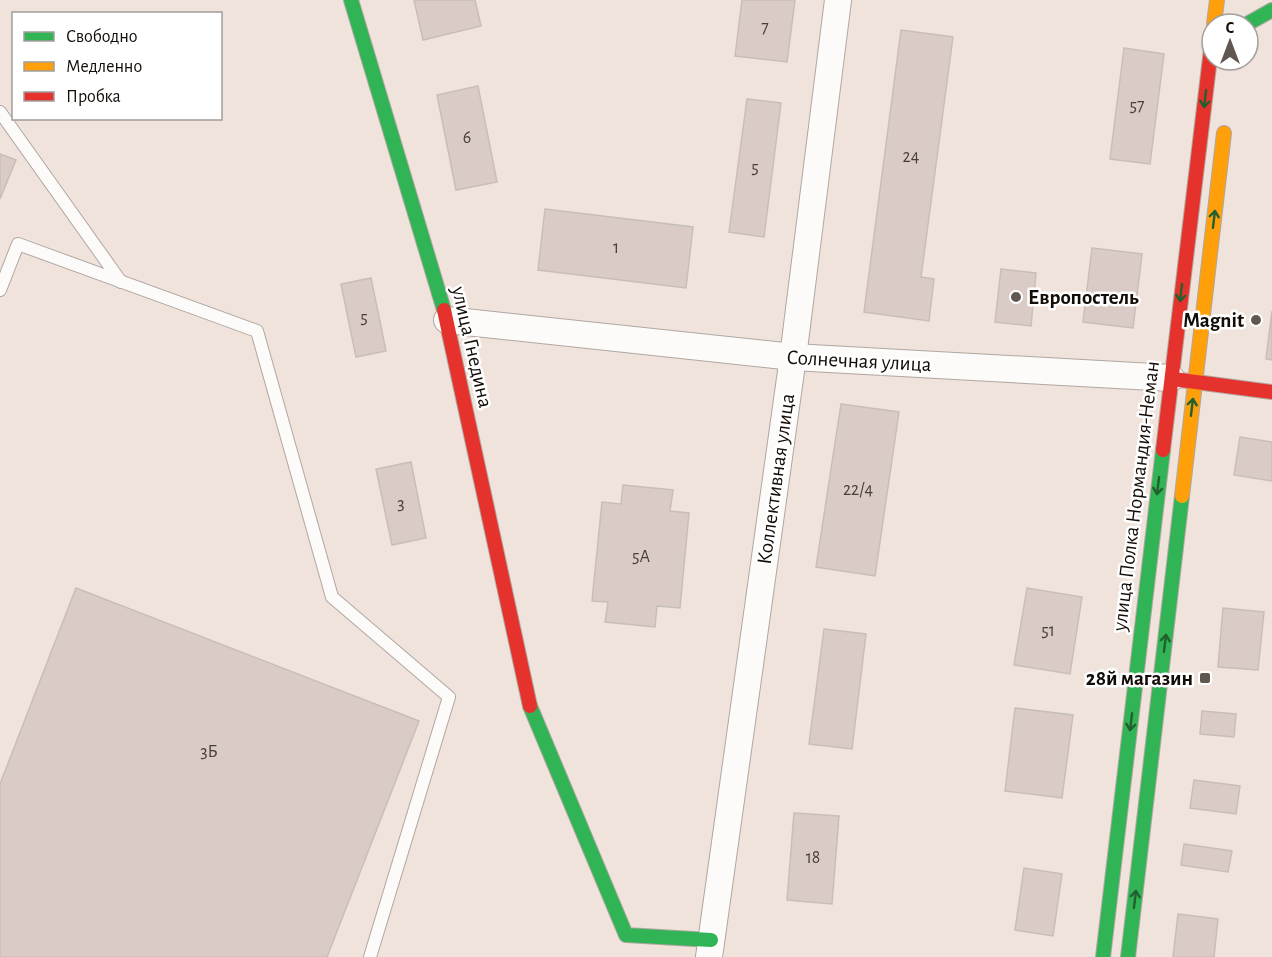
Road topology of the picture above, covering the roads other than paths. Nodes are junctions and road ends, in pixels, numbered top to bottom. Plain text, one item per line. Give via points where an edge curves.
1 (351, 0) edge
2 (838, 0) edge
3 (1209, 72) edge
4 (0, 112) edge
5 (1225, 120) dead end
6 (121, 282) junction
7 (0, 290) edge
8 (447, 320) junction
9 (793, 357) junction
10 (1183, 380) junction
11 (1272, 392) edge
12 (710, 948) edge
13 (370, 957) edge
14 (1103, 957) edge
15 (1128, 957) edge

1 - 8 main road, улица Гнедина
2 - 9 street, Коллективная улица
3 -> 10 main road, улица Полка Нормандия-Неман
4 - 6 lane
10 -> 5 main road, улица Полка Нормандия-Неман
6 - 7 lane via 18,244
6 - 13 lane via 257,331 332,597 449,697
8 - 9 street, Солнечная улица
8 - 12 main road, улица Гнедина via 531,709 626,935
9 - 10 street, Солнечная улица
9 - 12 street, Коллективная улица
10 - 11 main road, Солнечная улица
10 -> 14 main road, улица Полка Нормандия-Неман
15 -> 10 main road, улица Полка Нормандия-Неман

